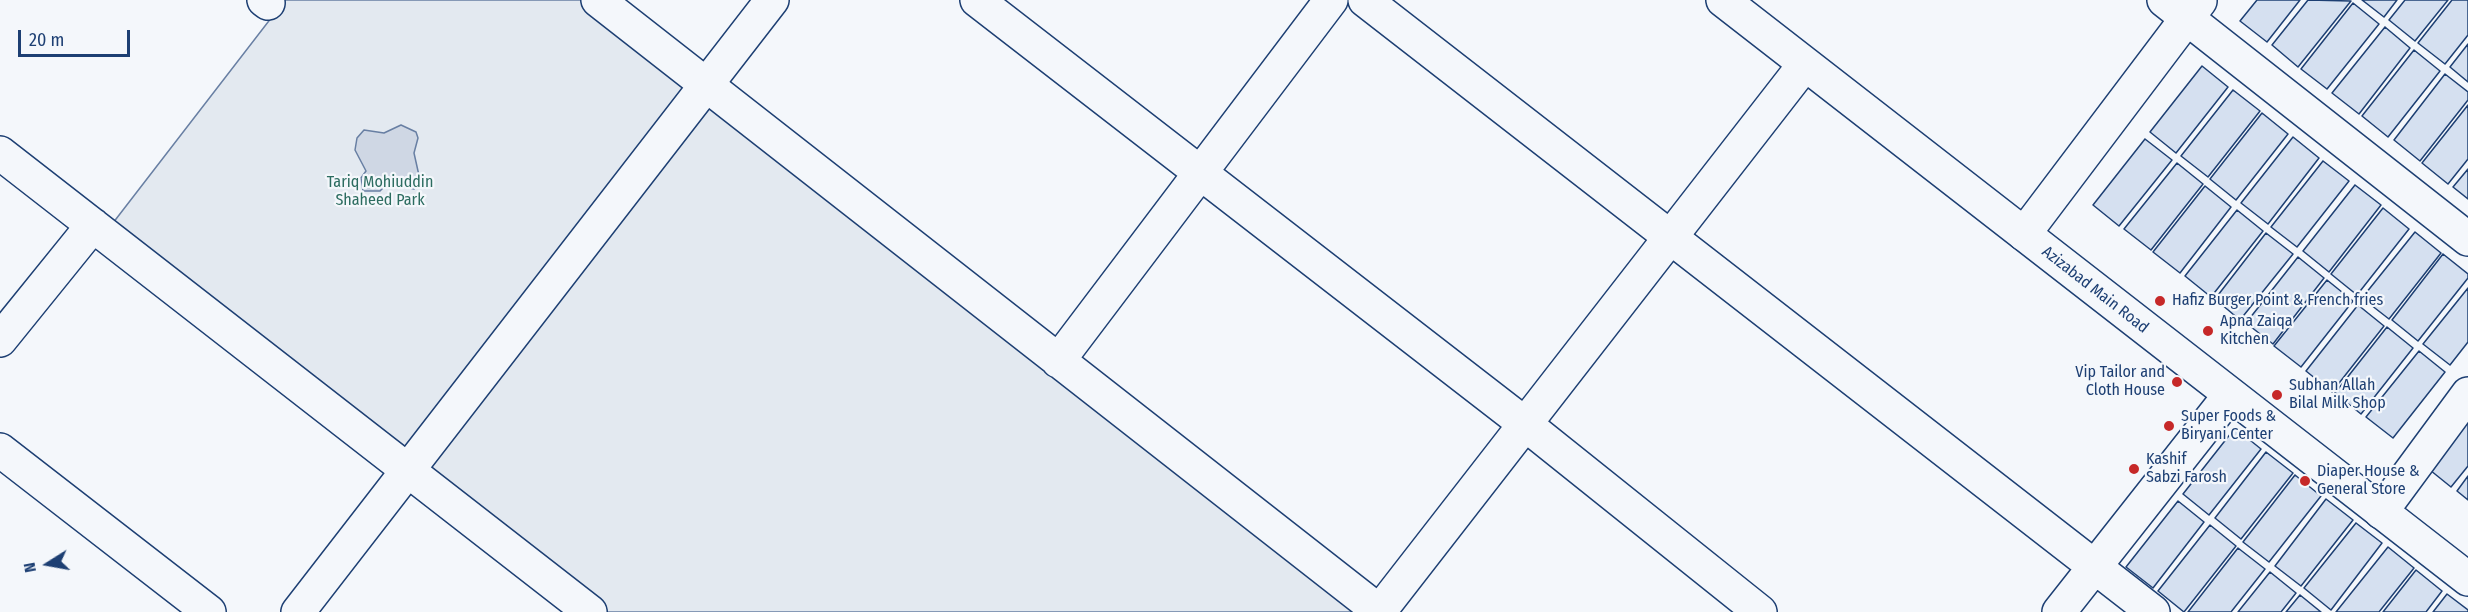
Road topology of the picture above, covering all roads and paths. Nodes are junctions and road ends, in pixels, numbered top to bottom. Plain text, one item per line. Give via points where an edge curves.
1 (598, 0) edge
2 (772, 0) edge
3 (977, 0) edge
4 (1331, 0) edge
5 (1365, 0) edge
6 (1723, 0) edge
7 (2184, 6) edge
8 (1805, 64) junction
9 (706, 85) junction
10 (0, 153) edge
11 (1200, 173) junction
12 (93, 225) junction
13 (2024, 234) junction
14 (1670, 237) junction
15 (2468, 239) edge
16 (0, 340) edge
17 (1058, 360) junction
18 (2468, 394) edge
19 (2230, 395) junction
20 (1525, 424) junction
21 (0, 450) edge
22 (408, 470) junction
23 (2381, 512) junction
24 (2096, 567) junction
25 (2468, 579) edge
26 (209, 612) edge
27 (298, 612) edge
28 (590, 612) edge
29 (1380, 612) edge
30 (1760, 612) edge
31 (2059, 612) edge
32 (2153, 612) edge

1 - 9 street
2 - 9 street
3 - 11 street
4 - 11 street
5 - 14 street
6 - 8 street, Azizabad Main Road
7 - 13 street
7 - 15 street
8 - 13 street, Azizabad Main Road
8 - 14 street
9 - 17 street
9 - 22 street
10 - 12 street
11 - 17 street
11 - 20 street
12 - 16 street
12 - 22 street
13 - 19 street, Azizabad Main Road
14 - 20 street
14 - 24 street
17 - 29 street
18 - 23 street
19 - 23 street, Azizabad Main Road
19 - 24 street
20 - 29 street
20 - 30 street
21 - 26 street
22 - 27 street
22 - 28 street
23 - 25 street, Azizabad Main Road
24 - 31 street
24 - 32 street

